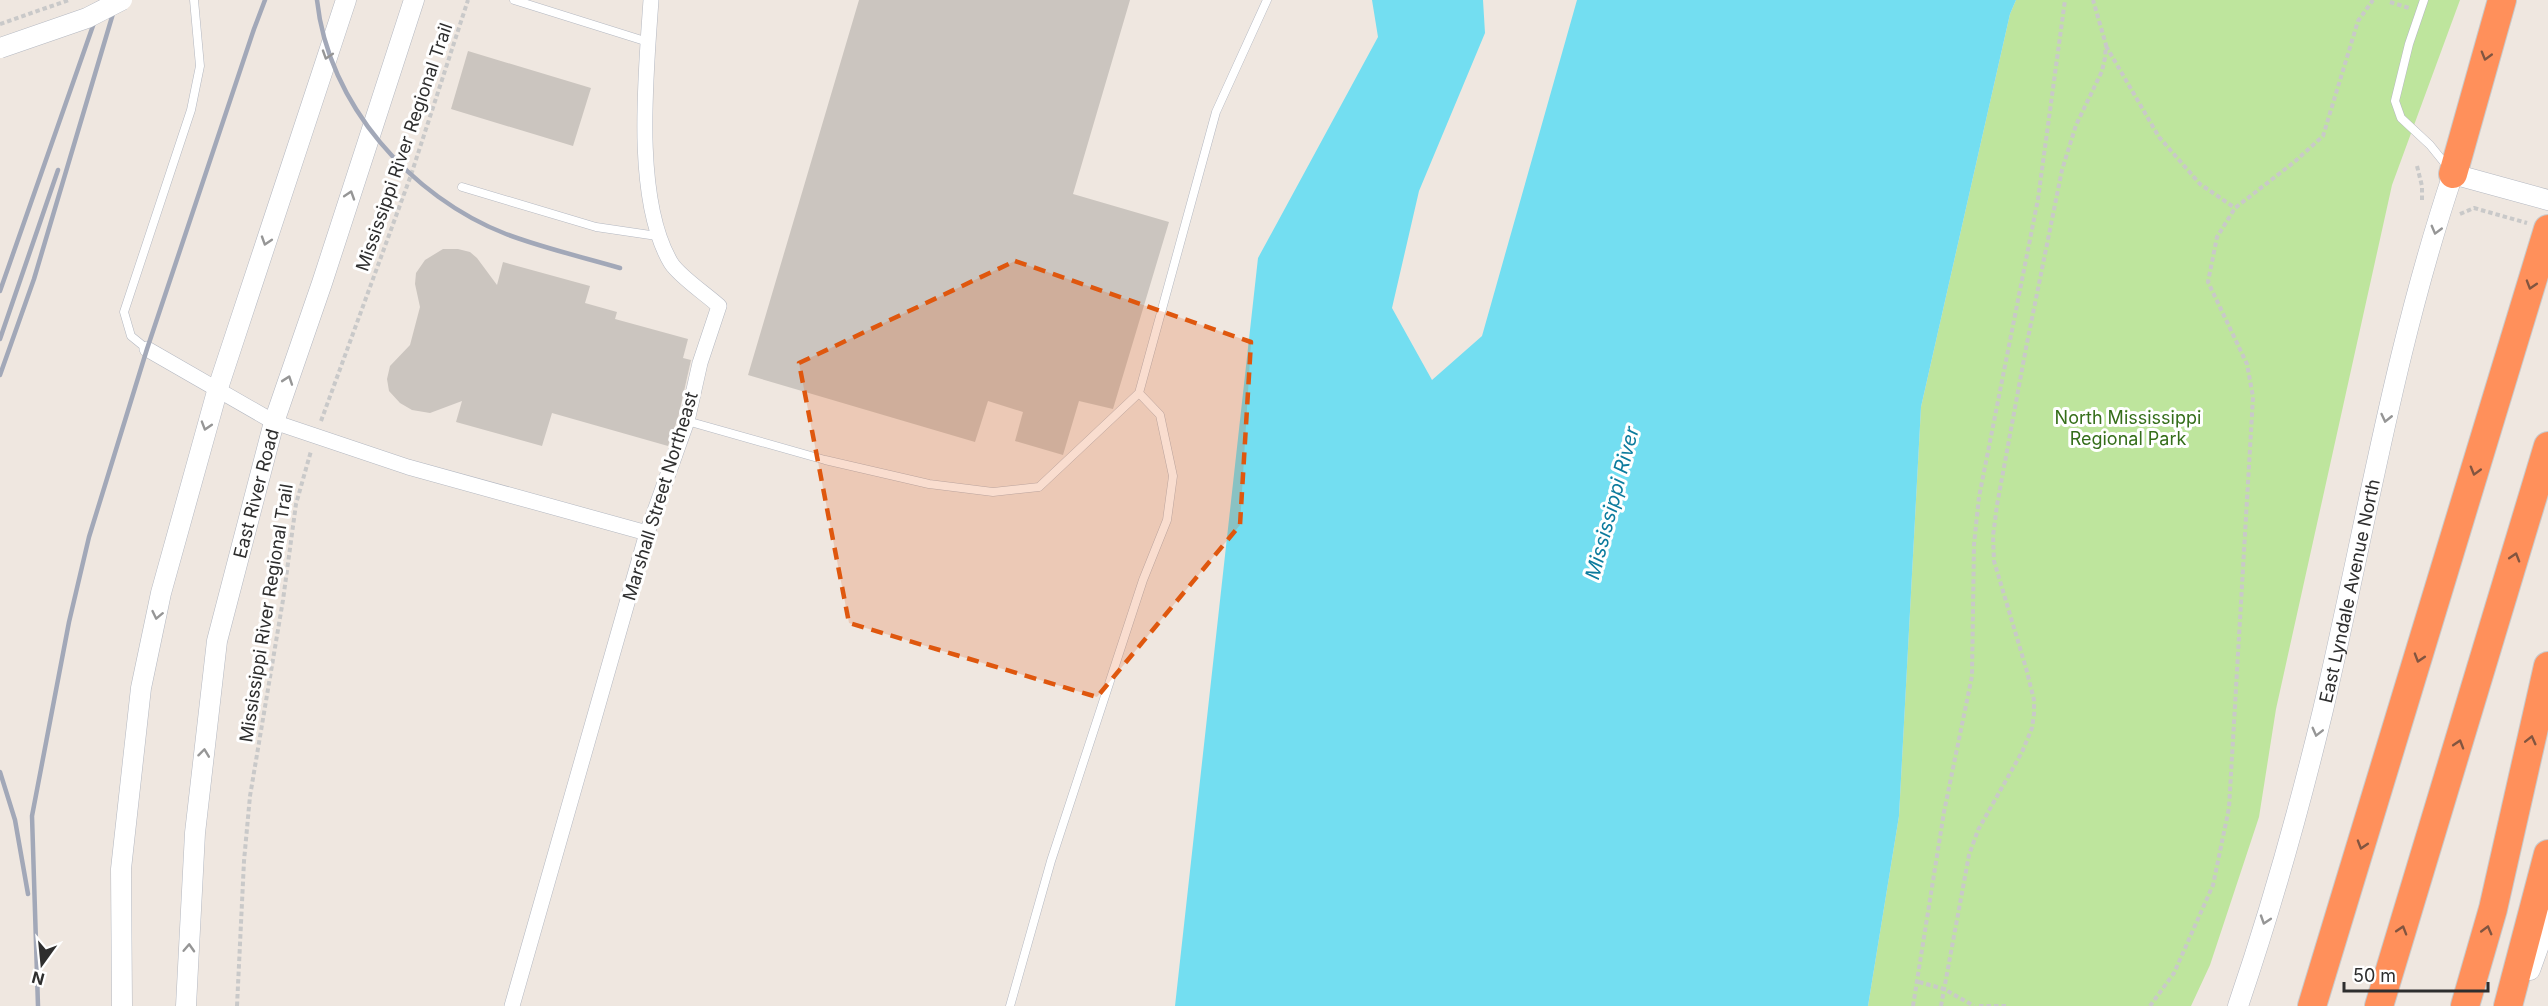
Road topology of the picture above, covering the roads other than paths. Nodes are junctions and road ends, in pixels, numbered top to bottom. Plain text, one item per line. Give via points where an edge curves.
1 (122, 0) edge
2 (194, 0) edge
3 (346, 0) edge
4 (414, 0) edge
5 (514, 0) edge
6 (651, 0) edge
7 (1267, 0) edge
8 (2424, 0) edge
9 (2502, 0) edge
10 (648, 42) junction
11 (0, 48) edge
12 (2453, 174) junction
13 (462, 187) dead end
14 (2548, 200) edge
15 (2543, 227) edge
16 (657, 236) junction
17 (147, 349) joint
18 (218, 388) junction
19 (1139, 393) junction
20 (687, 421) junction
21 (274, 422) junction
22 (2548, 446) edge
23 (647, 533) junction
24 (2548, 666) edge
25 (2548, 854) edge
26 (2548, 920) edge
27 (122, 1006) edge
28 (186, 1006) edge
29 (512, 1006) edge
30 (1010, 1006) edge
31 (2238, 1006) edge
32 (2312, 1006) edge
33 (2379, 1006) edge
34 (2465, 1006) edge
35 (2508, 1006) edge
36 (2516, 1006) edge

1 - 11 street, bridge via 87,18
2 - 17 lane via 200,66 190,110 124,312 131,336
3 -> 18 street
21 -> 4 street, East River Road
5 - 10 lane
6 - 10 street, Marshall Street Northeast
7 - 19 lane via 1216,112
8 - 12 lane via 2395,101 2401,118
9 -> 12 highway
10 - 16 street, Marshall Street Northeast via 645,163
12 - 14 street
12 -> 31 street, East Lyndale Avenue North via 2395,380 2303,788
13 - 16 lane via 596,227
15 -> 32 highway
16 - 20 street, Marshall Street Northeast via 673,266 719,306 700,363
17 - 18 street
18 - 21 street
18 -> 27 street via 161,593 141,688 122,869
19 - 20 lane via 1039,487 993,492 883,474
19 - 30 lane via 1160,415 1173,476 1167,520 1143,580 1050,861
20 - 23 street, Marshall Street Northeast
21 - 23 street via 408,467
28 -> 21 street, East River Road via 195,833 217,641
33 -> 22 highway
23 - 29 street, Marshall Street Northeast
34 -> 24 highway via 2493,909
25 - 35 highway
26 - 36 street

